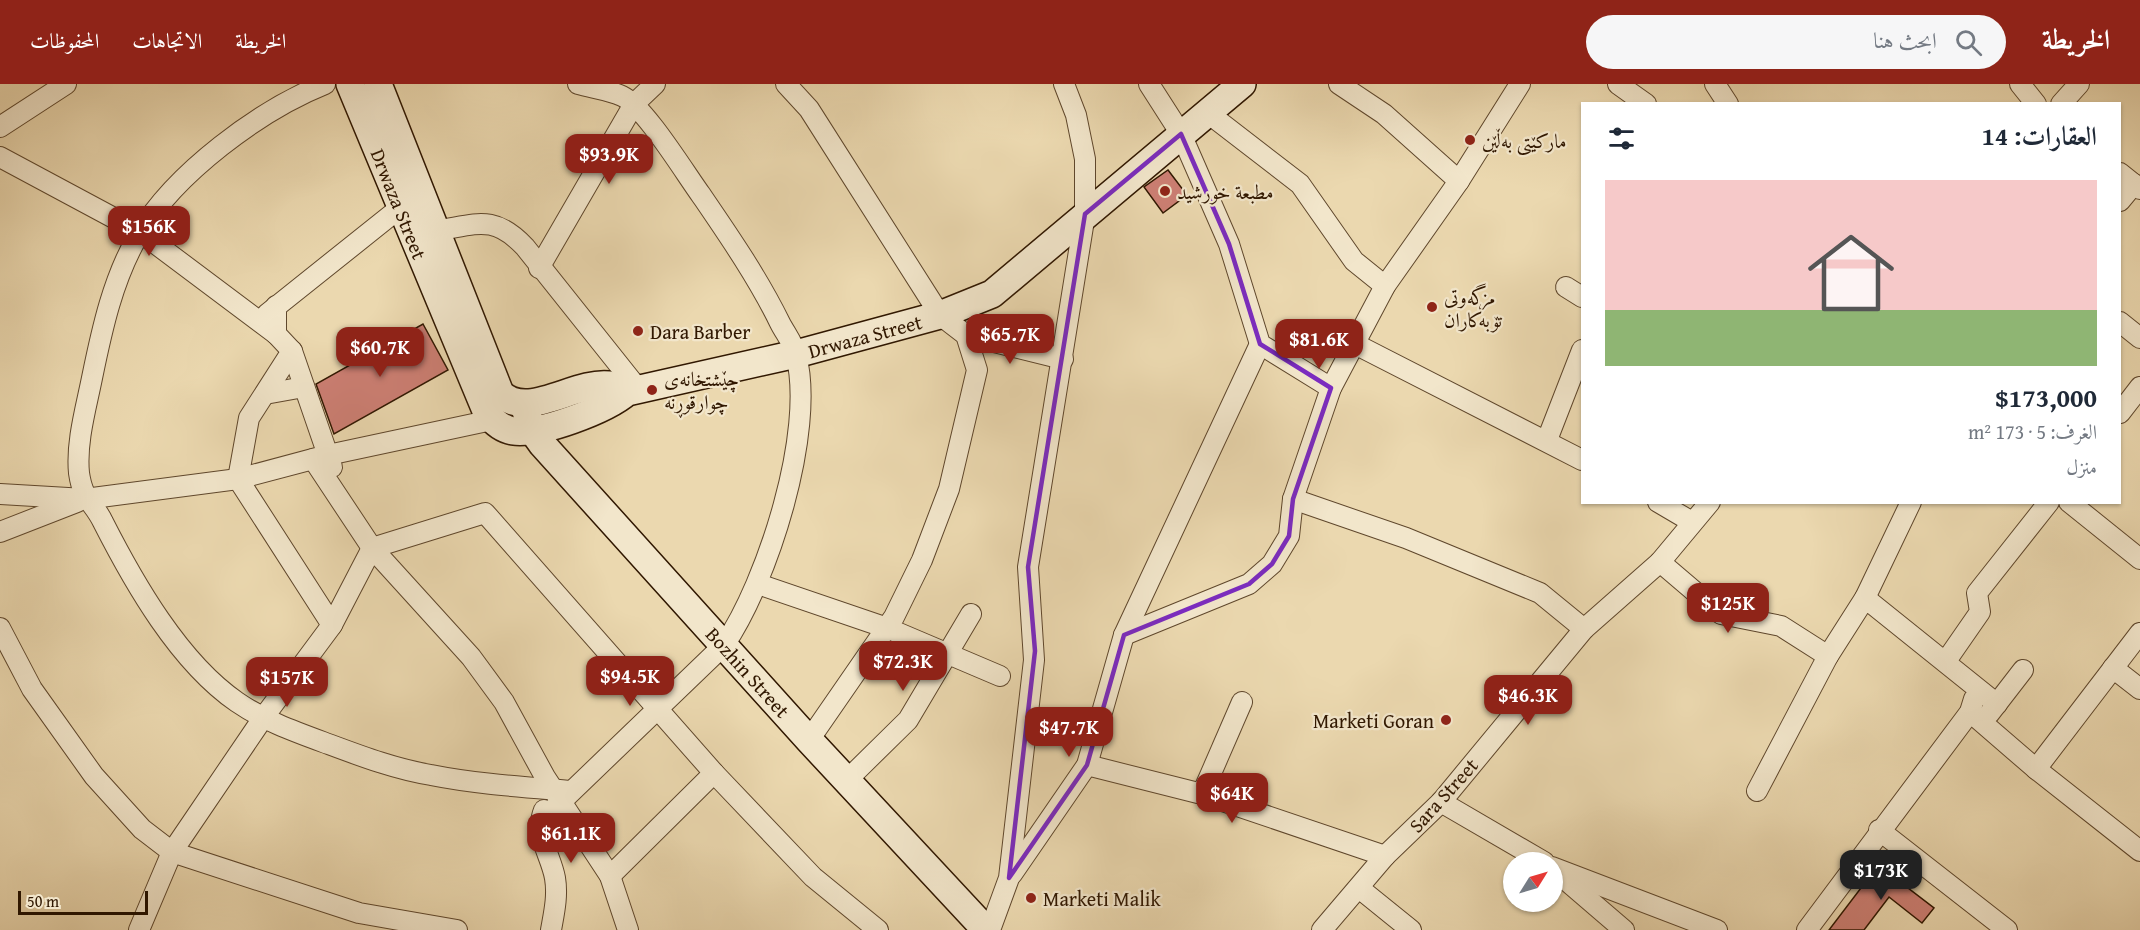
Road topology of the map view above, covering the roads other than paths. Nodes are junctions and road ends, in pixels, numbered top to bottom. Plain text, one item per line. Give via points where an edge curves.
1 (66, 84) edge
2 (325, 84) edge
3 (350, 84) edge
4 (378, 84) edge
5 (578, 84) edge
6 (655, 84) edge
7 (786, 84) edge
8 (1064, 84) edge
9 (1149, 84) edge
10 (1242, 84) edge
11 (1339, 84) edge
12 (1520, 84) edge
13 (1618, 84) edge
14 (1715, 84) edge
15 (2020, 84) edge
16 (2079, 84) edge
17 (1643, 102) edge
18 (1727, 102) edge
19 (2034, 102) edge
20 (2063, 102) edge
21 (634, 104) junction
22 (1208, 113) junction
23 (1, 130) edge
24 (1181, 134) junction
25 (0, 157) edge
26 (1459, 181) junction
27 (2131, 182) edge
28 (2121, 199) edge
29 (401, 207) junction
30 (1084, 214) junction
31 (434, 231) junction
32 (140, 232) junction
33 (539, 268) junction
34 (1385, 286) junction
35 (276, 306) junction
36 (940, 315) junction
37 (260, 321) junction
38 (2121, 323) edge
39 (276, 334) junction
40 (966, 335) junction
41 (2140, 338) edge
42 (1260, 344) junction
43 (1355, 344) junction
44 (292, 351) junction
45 (1581, 353) edge
46 (796, 354) junction
47 (1063, 359) junction
48 (304, 387) junction
49 (2140, 387) edge
50 (1331, 388) junction
51 (633, 391) junction
52 (265, 394) junction
53 (2121, 412) edge
54 (528, 417) junction
55 (492, 420) junction
56 (1547, 440) junction
57 (320, 457) junction
58 (1581, 459) edge
59 (238, 479) junction
60 (0, 494) edge
61 (85, 499) junction
62 (1293, 499) junction
63 (1661, 504) edge
64 (1708, 504) edge
65 (1910, 504) edge
66 (2047, 504) edge
67 (2071, 504) edge
68 (1692, 522) junction
69 (0, 532) edge
70 (372, 548) junction
71 (2140, 559) edge
72 (1660, 562) junction
73 (758, 584) junction
74 (1866, 598) junction
75 (971, 614) dead end
76 (333, 625) junction
77 (0, 628) edge
78 (887, 628) junction
79 (1584, 629) junction
80 (2140, 633) edge
81 (1124, 635) junction
82 (724, 645) junction
83 (949, 654) junction
84 (1828, 656) junction
85 (1946, 661) junction
86 (2113, 668) junction
87 (2024, 670) dead end
88 (1000, 676) dead end
89 (2140, 689) edge
90 (1242, 702) dead end
91 (1997, 704) junction
92 (657, 709) junction
93 (1976, 710) junction
94 (263, 718) junction
95 (809, 740) junction
96 (1087, 765) junction
97 (2036, 769) junction
98 (714, 773) junction
99 (847, 780) junction
100 (1757, 791) dead end
101 (561, 794) junction
102 (1202, 794) junction
103 (1441, 802) junction
104 (1879, 830) junction
105 (2140, 851) edge
106 (172, 852) junction
107 (1527, 852) edge
108 (1385, 856) junction
109 (1563, 872) edge
110 (610, 876) junction
111 (1563, 877) edge
112 (1009, 878) junction
113 (1359, 888) junction
114 (554, 926) edge
115 (136, 928) edge
116 (2005, 929) edge
117 (456, 930) edge
118 (628, 930) edge
119 (878, 930) edge
120 (986, 930) edge
121 (990, 930) edge
122 (1322, 930) edge
123 (1411, 930) edge
124 (1624, 930) edge
125 (1717, 930) edge
126 (1807, 930) edge

1 - 23 street
2 - 32 street via 242,130 167,197
3 - 29 street, Drwaza Street
4 - 31 street, Drwaza Street
5 - 21 street via 622,96
6 - 21 street
7 - 36 street via 809,109
8 - 30 street via 1076,115 1085,159
9 - 24 street
10 - 22 street, Drwaza Street
11 - 26 street via 1384,114
12 - 26 street
13 - 17 street
14 - 18 street
15 - 19 street
16 - 20 street
21 - 33 street
21 - 46 street via 714,213 759,283
22 - 24 street, Drwaza Street
22 - 34 street via 1300,184 1354,261
24 - 30 street, Drwaza Street
24 - 42 street via 1229,244
25 - 32 street
26 - 34 street
27 - 28 street
29 - 35 street
29 - 55 street, Drwaza Street
30 - 36 street, Drwaza Street via 992,294
30 - 47 street
31 - 33 street via 496,225 508,230
31 - 54 street, Drwaza Street via 496,386
32 - 37 street
32 - 61 street via 106,314 87,403 79,465
33 - 51 street
34 - 43 street
35 - 37 street
35 - 39 street
36 - 40 street
36 - 46 street, Drwaza Street
37 - 39 street
38 - 41 street
39 - 44 street
40 - 47 street
40 - 78 street via 976,370 949,489 922,560
42 - 50 street
42 - 81 street
43 - 50 street
43 - 56 street
44 - 48 street
44 - 52 street
45 - 56 street
46 - 51 street, Drwaza Street
46 - 73 street via 801,403 796,453
47 - 112 street via 1028,567 1035,651
48 - 52 street
48 - 57 street
49 - 53 street
50 - 62 street
51 - 54 street, Drwaza Street via 600,410
52 - 59 street via 249,418
54 - 55 street, Drwaza Street via 511,430
54 - 82 street, Bozhin Street via 542,444
55 - 57 street
56 - 58 street
57 - 59 street
57 - 70 street via 347,511
59 - 61 street
59 - 76 street
60 - 61 street
61 - 69 street
61 - 94 street via 102,519 134,577 193,661 235,700
62 - 79 street via 1406,538 1540,593
62 - 81 street via 1289,536 1272,564 1249,584
63 - 68 street
64 - 68 street, Sara Street
65 - 74 street
66 - 85 street via 1977,592 1980,612
67 - 71 street
68 - 72 street, Sara Street
70 - 76 street
70 - 92 street via 485,513
70 - 101 street via 488,678
72 - 79 street, Sara Street
72 - 84 street via 1721,614 1781,626
73 - 78 street
73 - 82 street via 742,619
74 - 84 street
74 - 85 street
75 - 83 street
76 - 94 street
77 - 106 street via 32,689 94,776 142,828
78 - 83 street
78 - 95 street
79 - 103 street, Sara Street
80 - 86 street
81 - 96 street
82 - 92 street
82 - 95 street, Bozhin Street
83 - 88 street
83 - 99 street via 908,720
84 - 100 street
85 - 91 street
86 - 89 street
86 - 97 street
87 - 91 street
90 - 102 street
91 - 93 street
92 - 98 street
92 - 101 street
93 - 97 street
93 - 104 street
94 - 101 street via 407,770
94 - 106 street
95 - 99 street, Bozhin Street
96 - 102 street
96 - 112 street
97 - 105 street
98 - 110 street
98 - 119 street via 813,877
99 - 120 street, Bozhin Street
101 - 110 street
101 - 114 street via 541,821 541,837 556,880
102 - 108 street
103 - 107 street
103 - 108 street, Sara Street
104 - 116 street
104 - 126 street
106 - 115 street
106 - 117 street via 359,913
108 - 113 street, Sara Street
109 - 125 street
110 - 118 street
111 - 124 street
112 - 121 street
113 - 122 street, Sara Street
113 - 123 street

